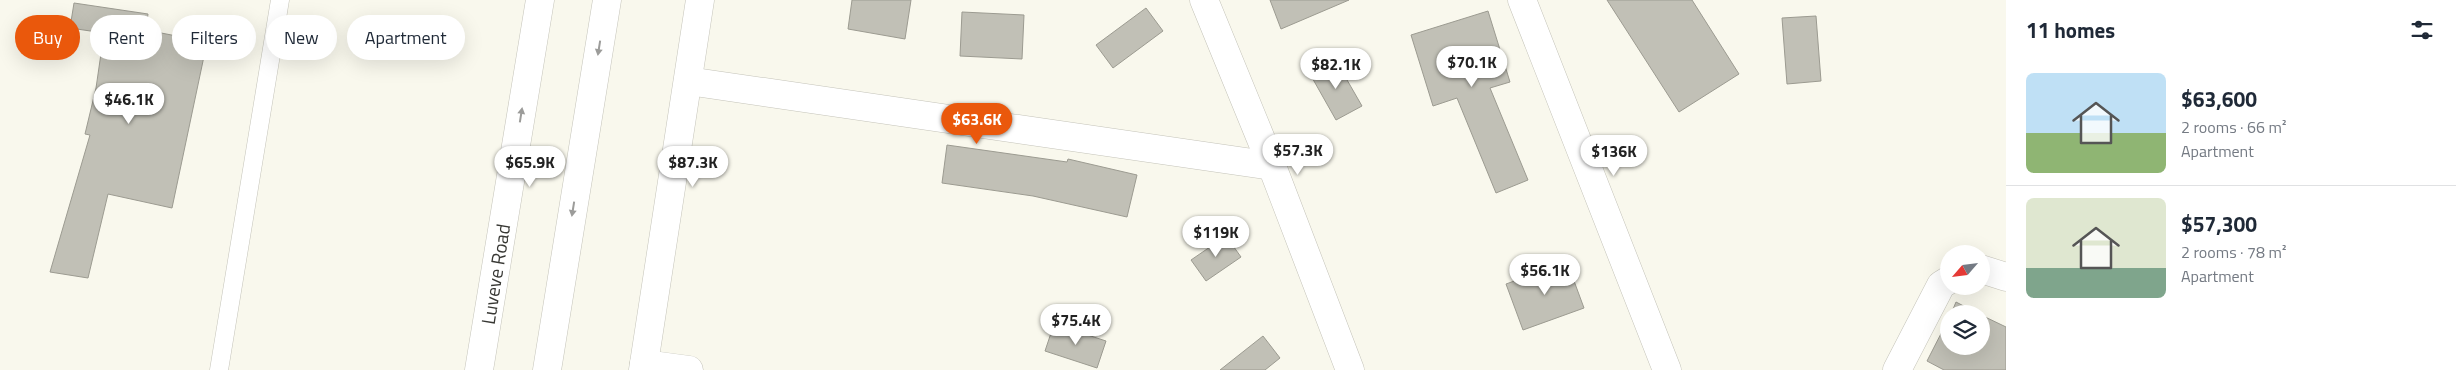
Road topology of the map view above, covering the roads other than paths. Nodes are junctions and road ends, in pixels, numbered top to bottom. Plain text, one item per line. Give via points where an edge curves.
1 (280, 0) edge
2 (540, 0) edge
3 (606, 0) edge
4 (700, 0) edge
5 (1204, 0) edge
6 (1522, 0) edge
7 (688, 81) junction
8 (1272, 166) junction
9 (1990, 272) edge
10 (2006, 277) edge
11 (1940, 285) edge
12 (644, 367) edge
13 (219, 370) edge
14 (479, 370) edge
15 (547, 370) edge
16 (689, 370) edge
17 (1350, 370) edge
18 (1668, 370) edge
19 (1897, 370) edge

1 - 13 lane
14 -> 2 street, Luveve Road
3 -> 15 street
4 - 7 street
5 - 8 street
6 - 18 street
7 - 8 street
7 - 12 street
8 - 17 street
9 - 10 street
11 - 19 street
12 - 16 street

